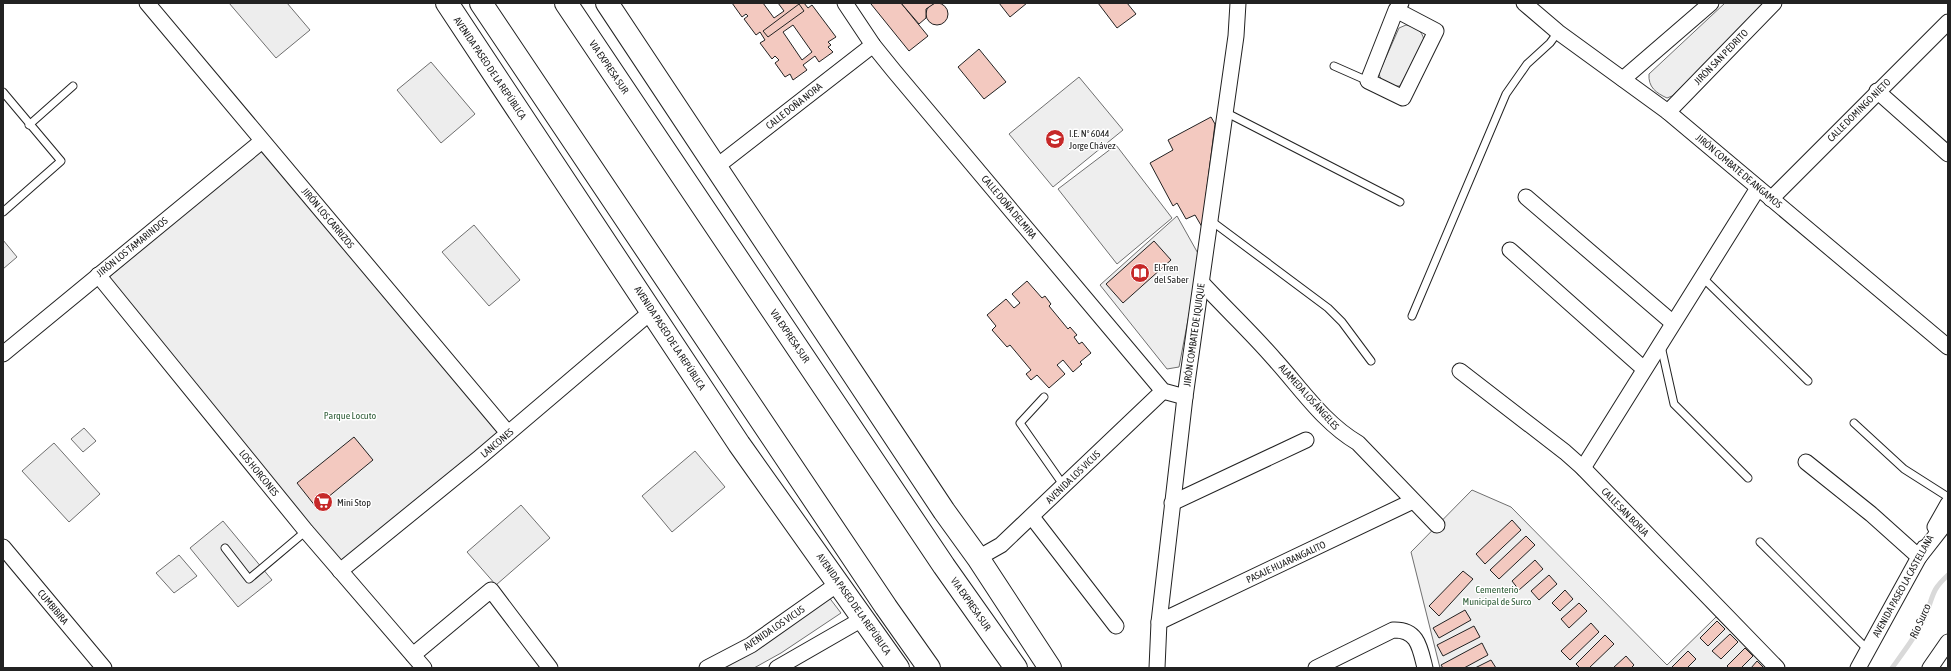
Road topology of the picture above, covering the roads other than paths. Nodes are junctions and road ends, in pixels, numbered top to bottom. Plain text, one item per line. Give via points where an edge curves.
1 (147, 3) edge
2 (447, 3) edge
3 (481, 3) edge
4 (566, 3) edge
5 (607, 3) edge
6 (845, 3) edge
7 (1238, 3) edge
8 (1524, 3) edge
9 (1711, 3) edge
10 (1774, 3) edge
11 (1398, 6) edge
12 (1948, 22) edge
13 (1558, 32) junction
14 (873, 45) junction
15 (1334, 66) dead end
16 (1623, 80) junction
17 (1368, 81) junction
18 (73, 86) dead end
19 (1877, 91) junction
20 (3, 92) edge
21 (1225, 112) junction
22 (1668, 112) junction
23 (30, 125) junction
24 (262, 141) junction
25 (1948, 154) edge
26 (716, 167) junction
27 (1758, 188) junction
28 (1526, 196) dead end
29 (1771, 199) junction
30 (1400, 202) dead end
31 (3, 212) edge
32 (1210, 220) junction
33 (1510, 250) dead end
34 (98, 275) junction
35 (1702, 278) junction
36 (1202, 283) junction
37 (652, 310) junction
38 (1412, 316) dead end
39 (1674, 322) junction
40 (1660, 343) junction
41 (1948, 347) edge
42 (3, 354) edge
43 (1371, 361) dead end
44 (1644, 369) junction
45 (1460, 371) dead end
46 (1808, 381) dead end
47 (1163, 391) junction
48 (1044, 396) dead end
49 (1185, 397) junction
50 (1854, 423) dead end
51 (508, 433) junction
52 (1306, 440) dead end
53 (1806, 462) dead end
54 (1582, 468) junction
55 (1748, 478) dead end
56 (1064, 486) junction
57 (1948, 497) edge
58 (1413, 502) junction
59 (1172, 503) junction
60 (1948, 504) edge
61 (1032, 516) junction
62 (1948, 520) edge
63 (1437, 525) dead end
64 (306, 532) junction
65 (1760, 542) dead end
66 (3, 547) edge
67 (225, 548) dead end
68 (1919, 557) junction
69 (978, 558) junction
70 (340, 571) junction
71 (839, 583) junction
72 (864, 618) junction
73 (1159, 622) junction
74 (1116, 626) dead end
75 (1948, 642) edge
76 (1868, 650) junction
77 (413, 655) junction
78 (104, 668) edge
79 (424, 668) edge
80 (550, 668) edge
81 (707, 668) edge
82 (777, 668) edge
83 (898, 668) edge
84 (929, 668) edge
85 (1016, 668) edge
86 (1050, 668) edge
87 (1157, 668) edge
88 (1316, 668) edge
89 (1425, 668) edge
90 (1777, 668) edge
91 (1858, 668) edge
92 (1930, 668) edge

1 - 24 street, JIRÓN LOS CARRIZOS
2 - 37 main road, AVENIDA PASEO DE LA REPÚBLICA
3 - 84 main road
4 - 85 main road, VIA EXPRESA SUR via 944,566
5 - 26 main road
6 - 14 street, CALLE DOÑA DELMIRA
7 - 21 street, JIRÓN COMBATE DE IQUIQUE via 1237,31
8 - 13 street, JIRÓN COMBATE DE ANGAMOS
9 - 16 street
10 - 22 street, JIRÓN SAN PEDRITO
11 - 17 street
11 - 17 street via 1436,31 1403,98
12 - 19 street, CALLE DOMINGO NIETO
13 - 16 street, JIRÓN COMBATE DE ANGAMOS
13 - 38 lane via 1527,64 1506,94
14 - 26 street, CALLE DOÑA NORA
14 - 47 street, CALLE DOÑA DELMIRA
15 - 17 lane
16 - 22 street, JIRÓN COMBATE DE ANGAMOS
18 - 23 lane
19 - 25 street
19 - 29 street, CALLE DOMINGO NIETO
20 - 23 lane
21 - 30 lane
21 - 32 street, JIRÓN COMBATE DE IQUIQUE
22 - 27 street, JIRÓN COMBATE DE ANGAMOS
23 - 31 lane via 61,161
24 - 34 street, JIRÓN LOS TAMARINDOS
24 - 51 street, JIRÓN LOS CARRIZOS
26 - 69 main road via 944,511
27 - 29 street, JIRÓN COMBATE DE ANGAMOS
27 - 35 street
28 - 39 street
29 - 41 street, JIRÓN COMBATE DE ANGAMOS
32 - 36 street, JIRÓN COMBATE DE IQUIQUE
32 - 43 lane via 1328,308 1342,322
33 - 44 street
34 - 42 street, JIRÓN LOS TAMARINDOS
34 - 64 street, LOS HORCONES
35 - 39 street
35 - 46 lane
36 - 49 street, JIRÓN COMBATE DE IQUIQUE
36 - 58 street, ALAMEDA LOS ÁNGELES via 1275,359 1330,423 1358,443
37 - 51 street, LANCONES
37 - 71 main road, AVENIDA PASEO DE LA REPÚBLICA via 739,444
39 - 40 street
40 - 44 street
40 - 55 lane via 1674,404
44 - 54 street
45 - 54 street, CALLE SAN BORJA
47 - 49 street
47 - 56 street, AVENIDA LOS VICUS
48 - 56 lane via 1020,423
49 - 59 street, JIRÓN COMBATE DE IQUIQUE
50 - 57 lane via 1904,469
51 - 70 street, LANCONES
52 - 59 street
53 - 68 street via 1871,514
54 - 90 street, CALLE SAN BORJA
56 - 61 street, AVENIDA LOS VICUS
58 - 63 street, ALAMEDA LOS ÁNGELES
58 - 73 street, PASAJE HUARANGALITO
59 - 73 street, JIRÓN COMBATE DE IQUIQUE
60 - 68 street, AVENIDA PASEO LA CASTELLANA
61 - 69 street, AVENIDA LOS VICUS via 1001,546
61 - 74 street
62 - 68 street
64 - 67 lane via 249,579
64 - 70 street, LOS HORCONES
65 - 76 lane
66 - 78 street, CUMBIBIRA
68 - 76 street, AVENIDA PASEO LA CASTELLANA
69 - 86 main road
70 - 77 street, LOS HORCONES
71 - 72 main road, AVENIDA PASEO DE LA REPÚBLICA
71 - 81 street, AVENIDA LOS VICUS via 752,645
72 - 82 street
72 - 83 main road, AVENIDA PASEO DE LA REPÚBLICA
73 - 87 street, JIRÓN COMBATE DE IQUIQUE
75 - 92 street
76 - 91 street, AVENIDA PASEO LA CASTELLANA
77 - 79 street, LOS HORCONES
77 - 80 street via 491,590
88 - 89 street via 1393,630 1402,630 1410,633 1416,641

